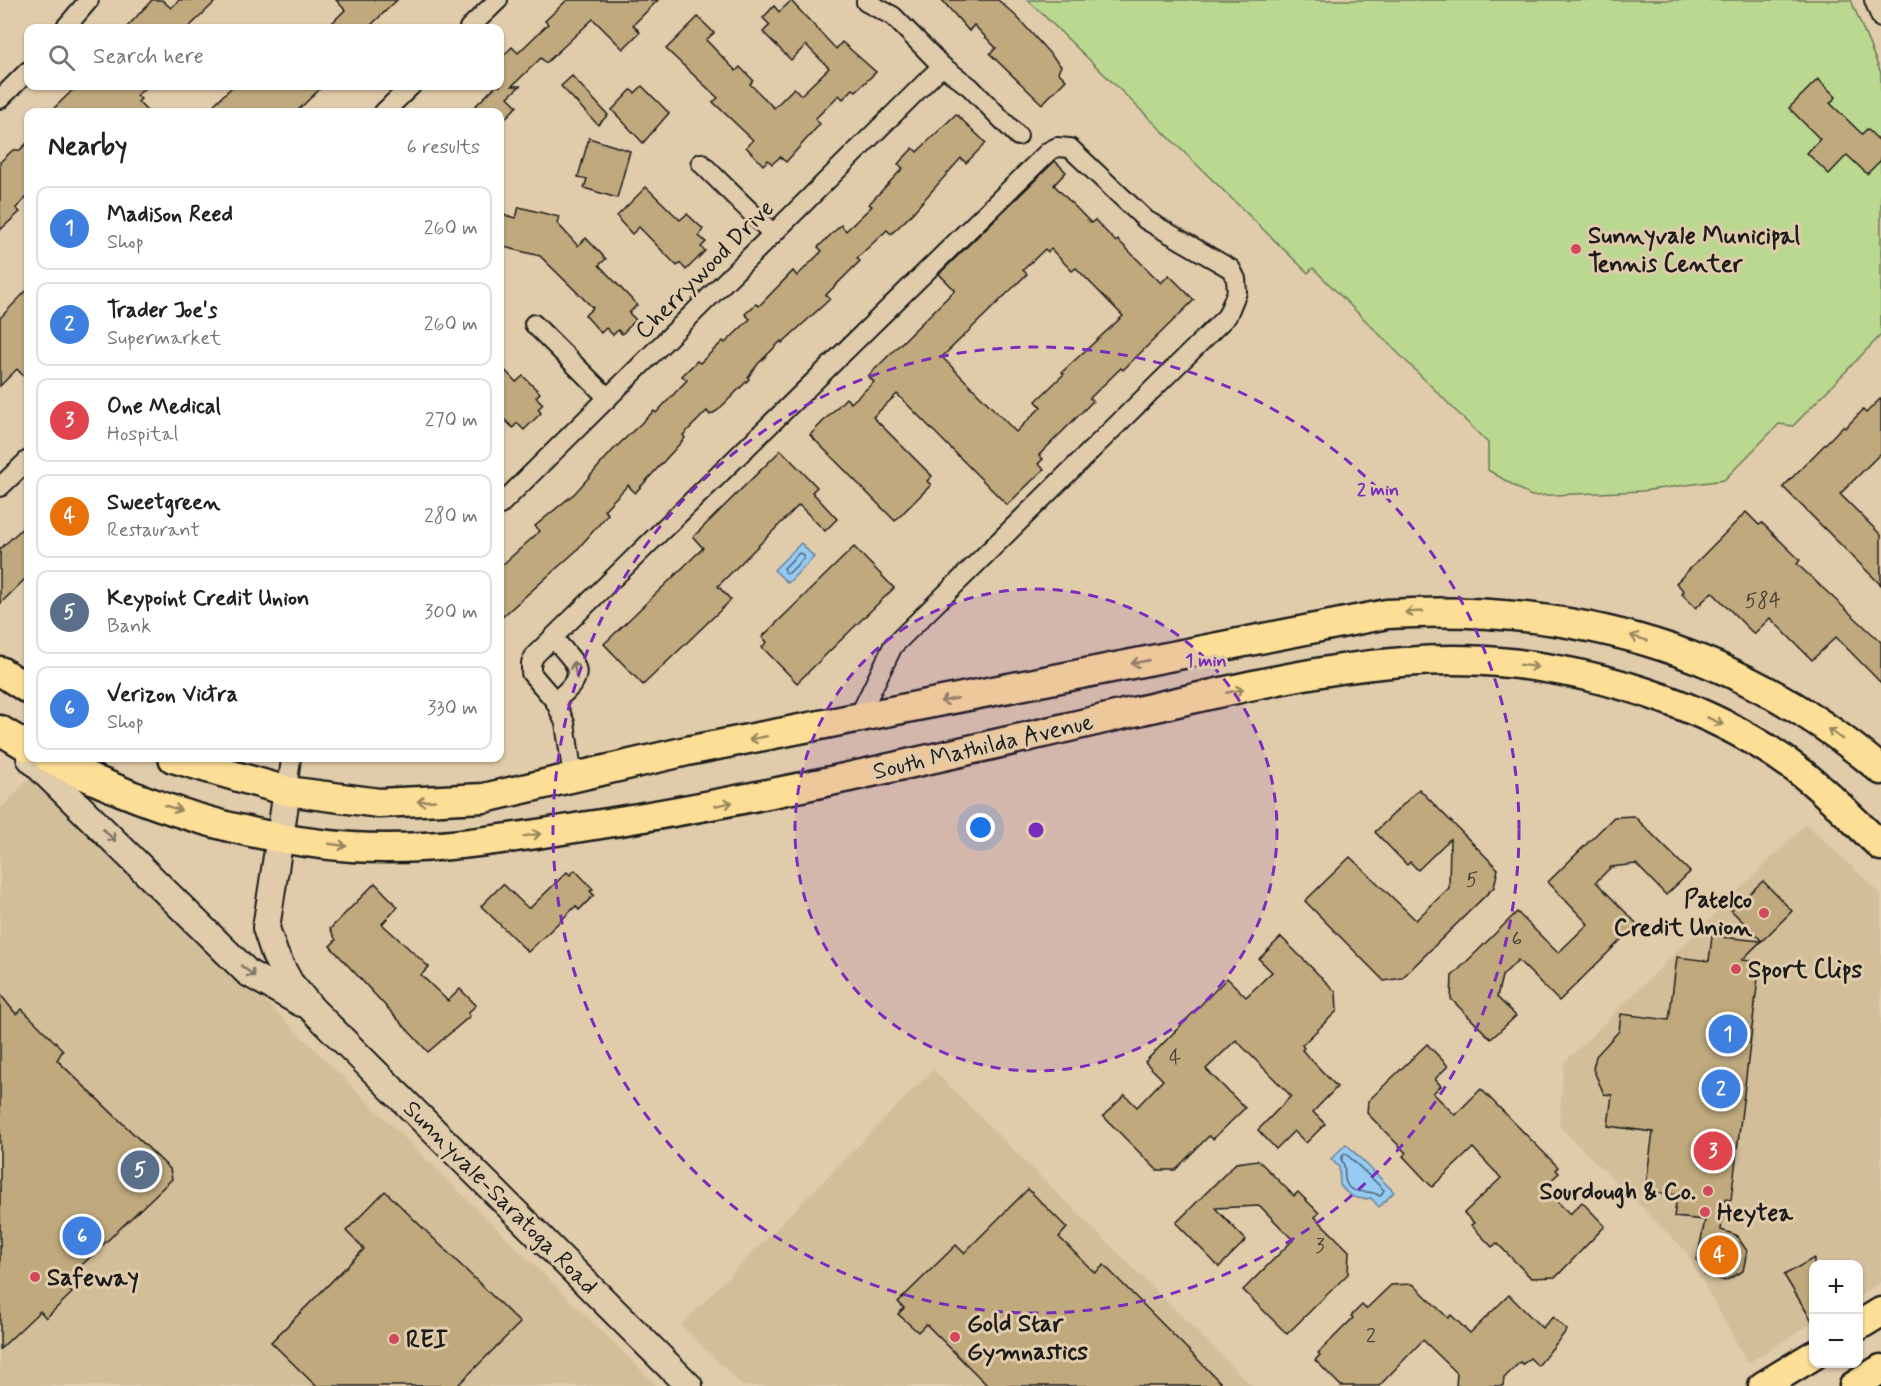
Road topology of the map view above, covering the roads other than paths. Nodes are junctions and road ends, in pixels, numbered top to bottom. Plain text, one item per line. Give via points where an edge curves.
1 (89, 0) edge
2 (498, 0) edge
3 (1874, 0) edge
4 (866, 2) dead end
5 (1881, 18) edge
6 (68, 24) edge
7 (473, 24) edge
8 (942, 66) junction
9 (24, 75) edge
10 (407, 90) edge
11 (0, 99) edge
12 (388, 108) edge
13 (1018, 136) dead end
14 (701, 163) dead end
15 (772, 234) junction
16 (534, 324) dead end
17 (608, 398) junction
18 (24, 464) edge
19 (0, 487) edge
20 (504, 502) edge
21 (552, 638) junction
22 (0, 671) edge
23 (24, 686) edge
24 (555, 701) junction
25 (858, 718) junction
26 (36, 762) edge
27 (57, 762) edge
28 (187, 762) edge
29 (291, 762) edge
30 (1881, 770) edge
31 (573, 777) junction
32 (287, 791) junction
33 (280, 837) junction
34 (1881, 846) edge
35 (312, 1009) junction
36 (1881, 1312) edge
37 (1863, 1323) edge
38 (1806, 1368) edge
39 (1881, 1369) edge
40 (689, 1386) edge
41 (1763, 1386) edge
42 (1854, 1386) edge

1 - 6 street
2 - 7 street
3 - 5 street
4 - 8 street via 893,16
8 - 13 street via 970,87
8 - 15 street, Cherrywood Drive
9 - 11 street
10 - 12 street
14 - 15 street
15 - 17 street, Cherrywood Drive
16 - 17 street
17 - 20 street, Cherrywood Drive
18 - 19 street
21 - 24 street via 535,655 530,668 536,681
24 -> 21 street via 573,686 577,669
21 - 25 street via 1049,151 1071,148 1146,220 1186,246 1225,263 1236,279 1234,304 1227,316 893,646
22 - 23 main road
24 - 31 street via 565,723
30 -> 25 main road, South Mathilda Avenue via 1781,699 1694,657 1582,624 1473,611 1387,614
25 -> 31 main road, South Mathilda Avenue
26 -> 35 main road, Sunnyvale-Saratoga Road via 248,972
27 -> 33 main road, South Mathilda Avenue via 152,802
28 - 32 main road
29 - 32 street
31 -> 32 main road, South Mathilda Avenue via 484,798 379,803
32 - 33 main road, Sunnyvale-Saratoga Road
33 -> 34 main road, South Mathilda Avenue via 351,847 462,846 708,807 1177,702 1320,674 1393,663 1471,660 1507,662 1592,677 1655,696 1716,721 1803,774
33 - 35 main road, Sunnyvale-Saratoga Road via 266,928 290,983
35 - 40 main road, Sunnyvale-Saratoga Road
36 - 37 main road
38 - 41 main road
39 - 42 main road

